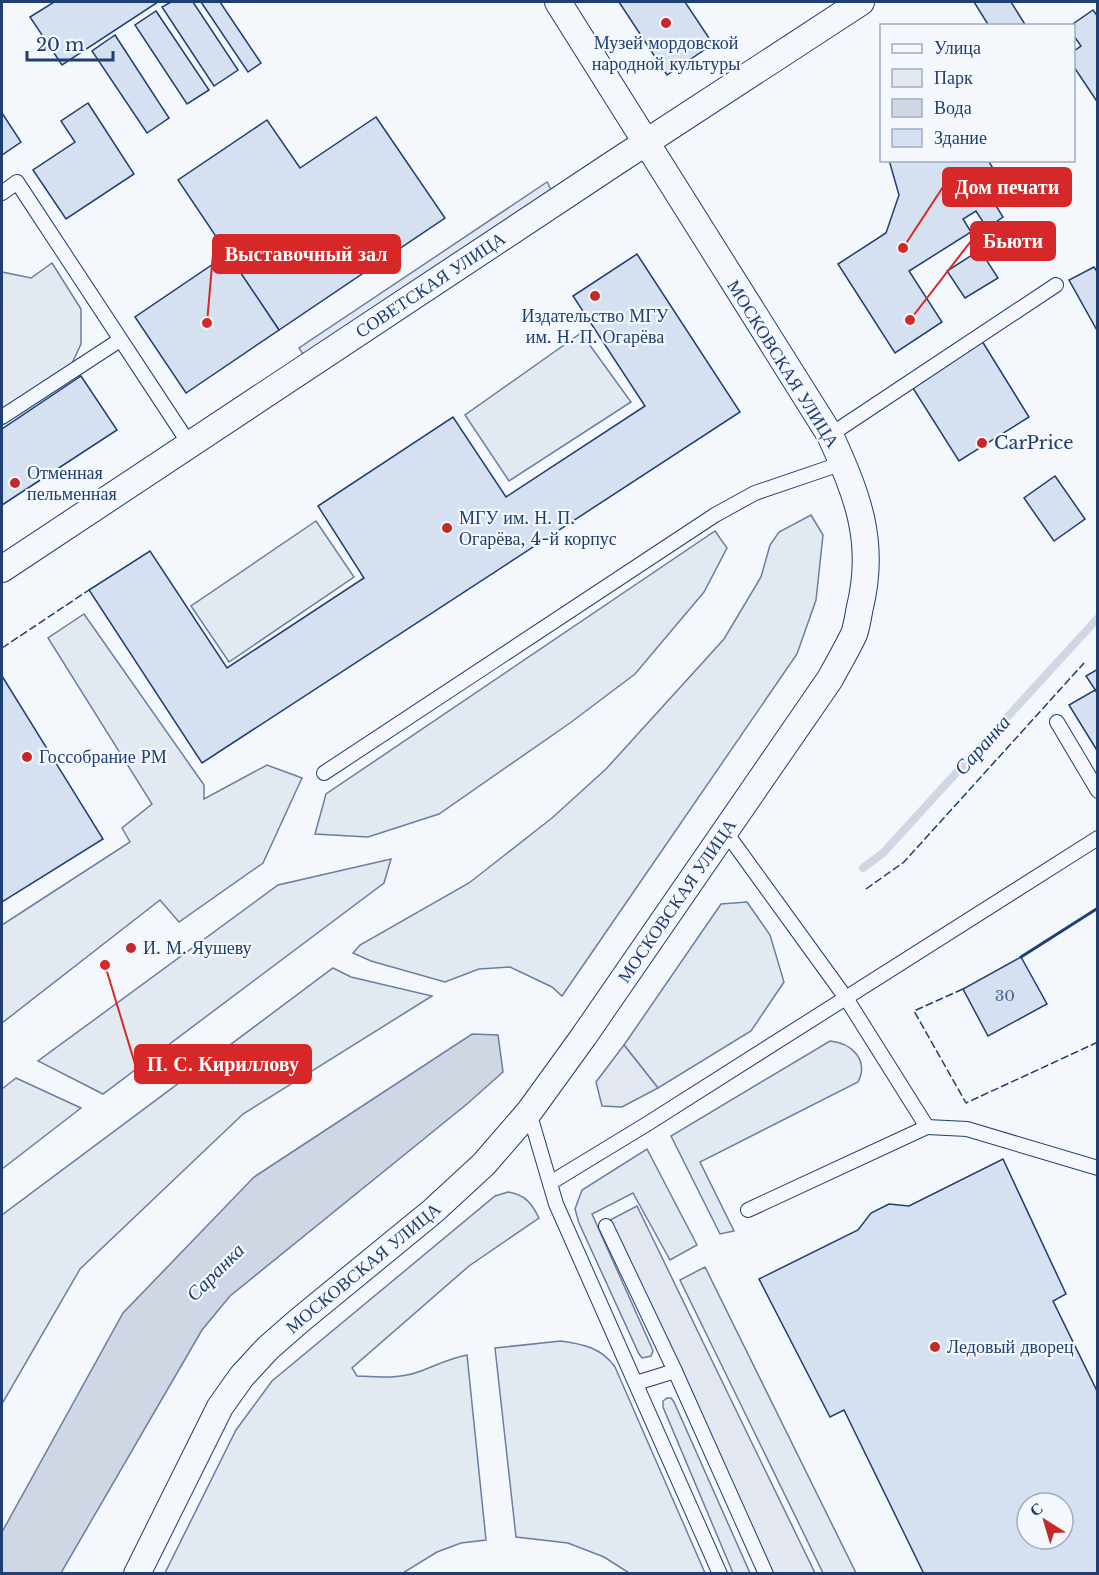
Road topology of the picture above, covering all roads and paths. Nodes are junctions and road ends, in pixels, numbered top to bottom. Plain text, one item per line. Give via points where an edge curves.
1 (558, 2) edge
2 (861, 2) edge
3 (646, 142) junction
4 (2, 193) edge
5 (1056, 285) dead end
6 (120, 340) junction
7 (2, 417) edge
8 (830, 435) junction
9 (190, 445) junction
10 (843, 462) junction
11 (2, 569) edge
12 (1058, 722) dead end
13 (324, 773) dead end
14 (1098, 791) edge
15 (725, 831) junction
16 (1098, 838) edge
17 (846, 998) junction
18 (529, 1112) junction
19 (927, 1127) junction
20 (1098, 1168) edge
21 (550, 1183) junction
22 (747, 1210) dead end
23 (606, 1226) dead end
24 (675, 1371) junction
25 (636, 1383) junction
26 (137, 1574) edge
27 (720, 1574) edge
28 (766, 1574) edge

1 - 3 street, МОСКОВСКАЯ УЛИЦА
2 - 3 street, СОВЕТСКАЯ УЛИЦА
3 - 8 street, МОСКОВСКАЯ УЛИЦА
3 - 9 street, СОВЕТСКАЯ УЛИЦА
4 - 6 lane via 17,182
5 - 8 lane
6 - 7 lane
6 - 9 lane
8 - 10 street, МОСКОВСКАЯ УЛИЦА
9 - 11 street, СОВЕТСКАЯ УЛИЦА
10 - 13 lane via 755,493 715,515
10 - 15 street, МОСКОВСКАЯ УЛИЦА via 862,517 867,557 854,633 830,679
12 - 14 lane
15 - 17 lane
15 - 18 street, МОСКОВСКАЯ УЛИЦА
16 - 17 lane
17 - 19 lane
17 - 21 lane
18 - 21 lane
18 - 26 street, МОСКОВСКАЯ УЛИЦА via 476,1172 300,1320 242,1376 216,1416
19 - 20 lane via 967,1129
19 - 22 lane
21 - 25 lane
23 - 24 lane
24 - 25 lane
24 - 28 lane
25 - 27 lane

